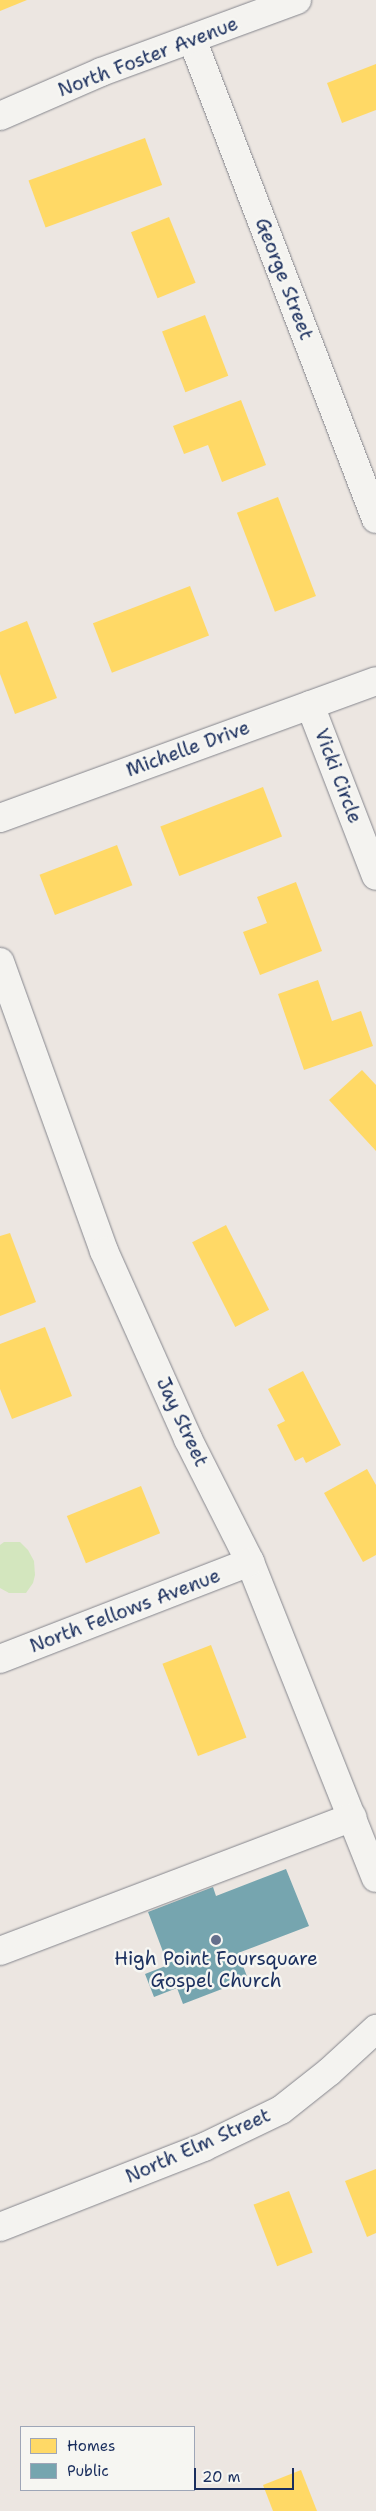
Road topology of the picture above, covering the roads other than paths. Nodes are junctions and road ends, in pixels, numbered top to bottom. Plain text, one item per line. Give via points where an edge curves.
1 (297, 0) edge
2 (192, 39) junction
3 (0, 116) edge
4 (376, 519) edge
5 (376, 681) edge
6 (310, 705) junction
7 (0, 818) edge
8 (376, 876) edge
9 (0, 962) edge
10 (250, 1562) junction
11 (0, 1659) edge
12 (352, 1817) junction
13 (376, 1878) edge
14 (0, 1951) edge
15 (376, 2030) edge
16 (0, 2227) edge

1 - 2 street, North Foster Avenue
2 - 3 street, North Foster Avenue via 101,72
2 - 4 street, George Street
5 - 6 street, Michelle Drive
6 - 7 street, Michelle Drive
6 - 8 street, Vicki Circle
9 - 10 street, Jay Street via 104,1251 188,1439
10 - 11 street, North Fellows Avenue
10 - 12 street, Jay Street
12 - 13 street, Jay Street
12 - 14 street
15 - 16 street, North Elm Street via 281,2110 204,2147

